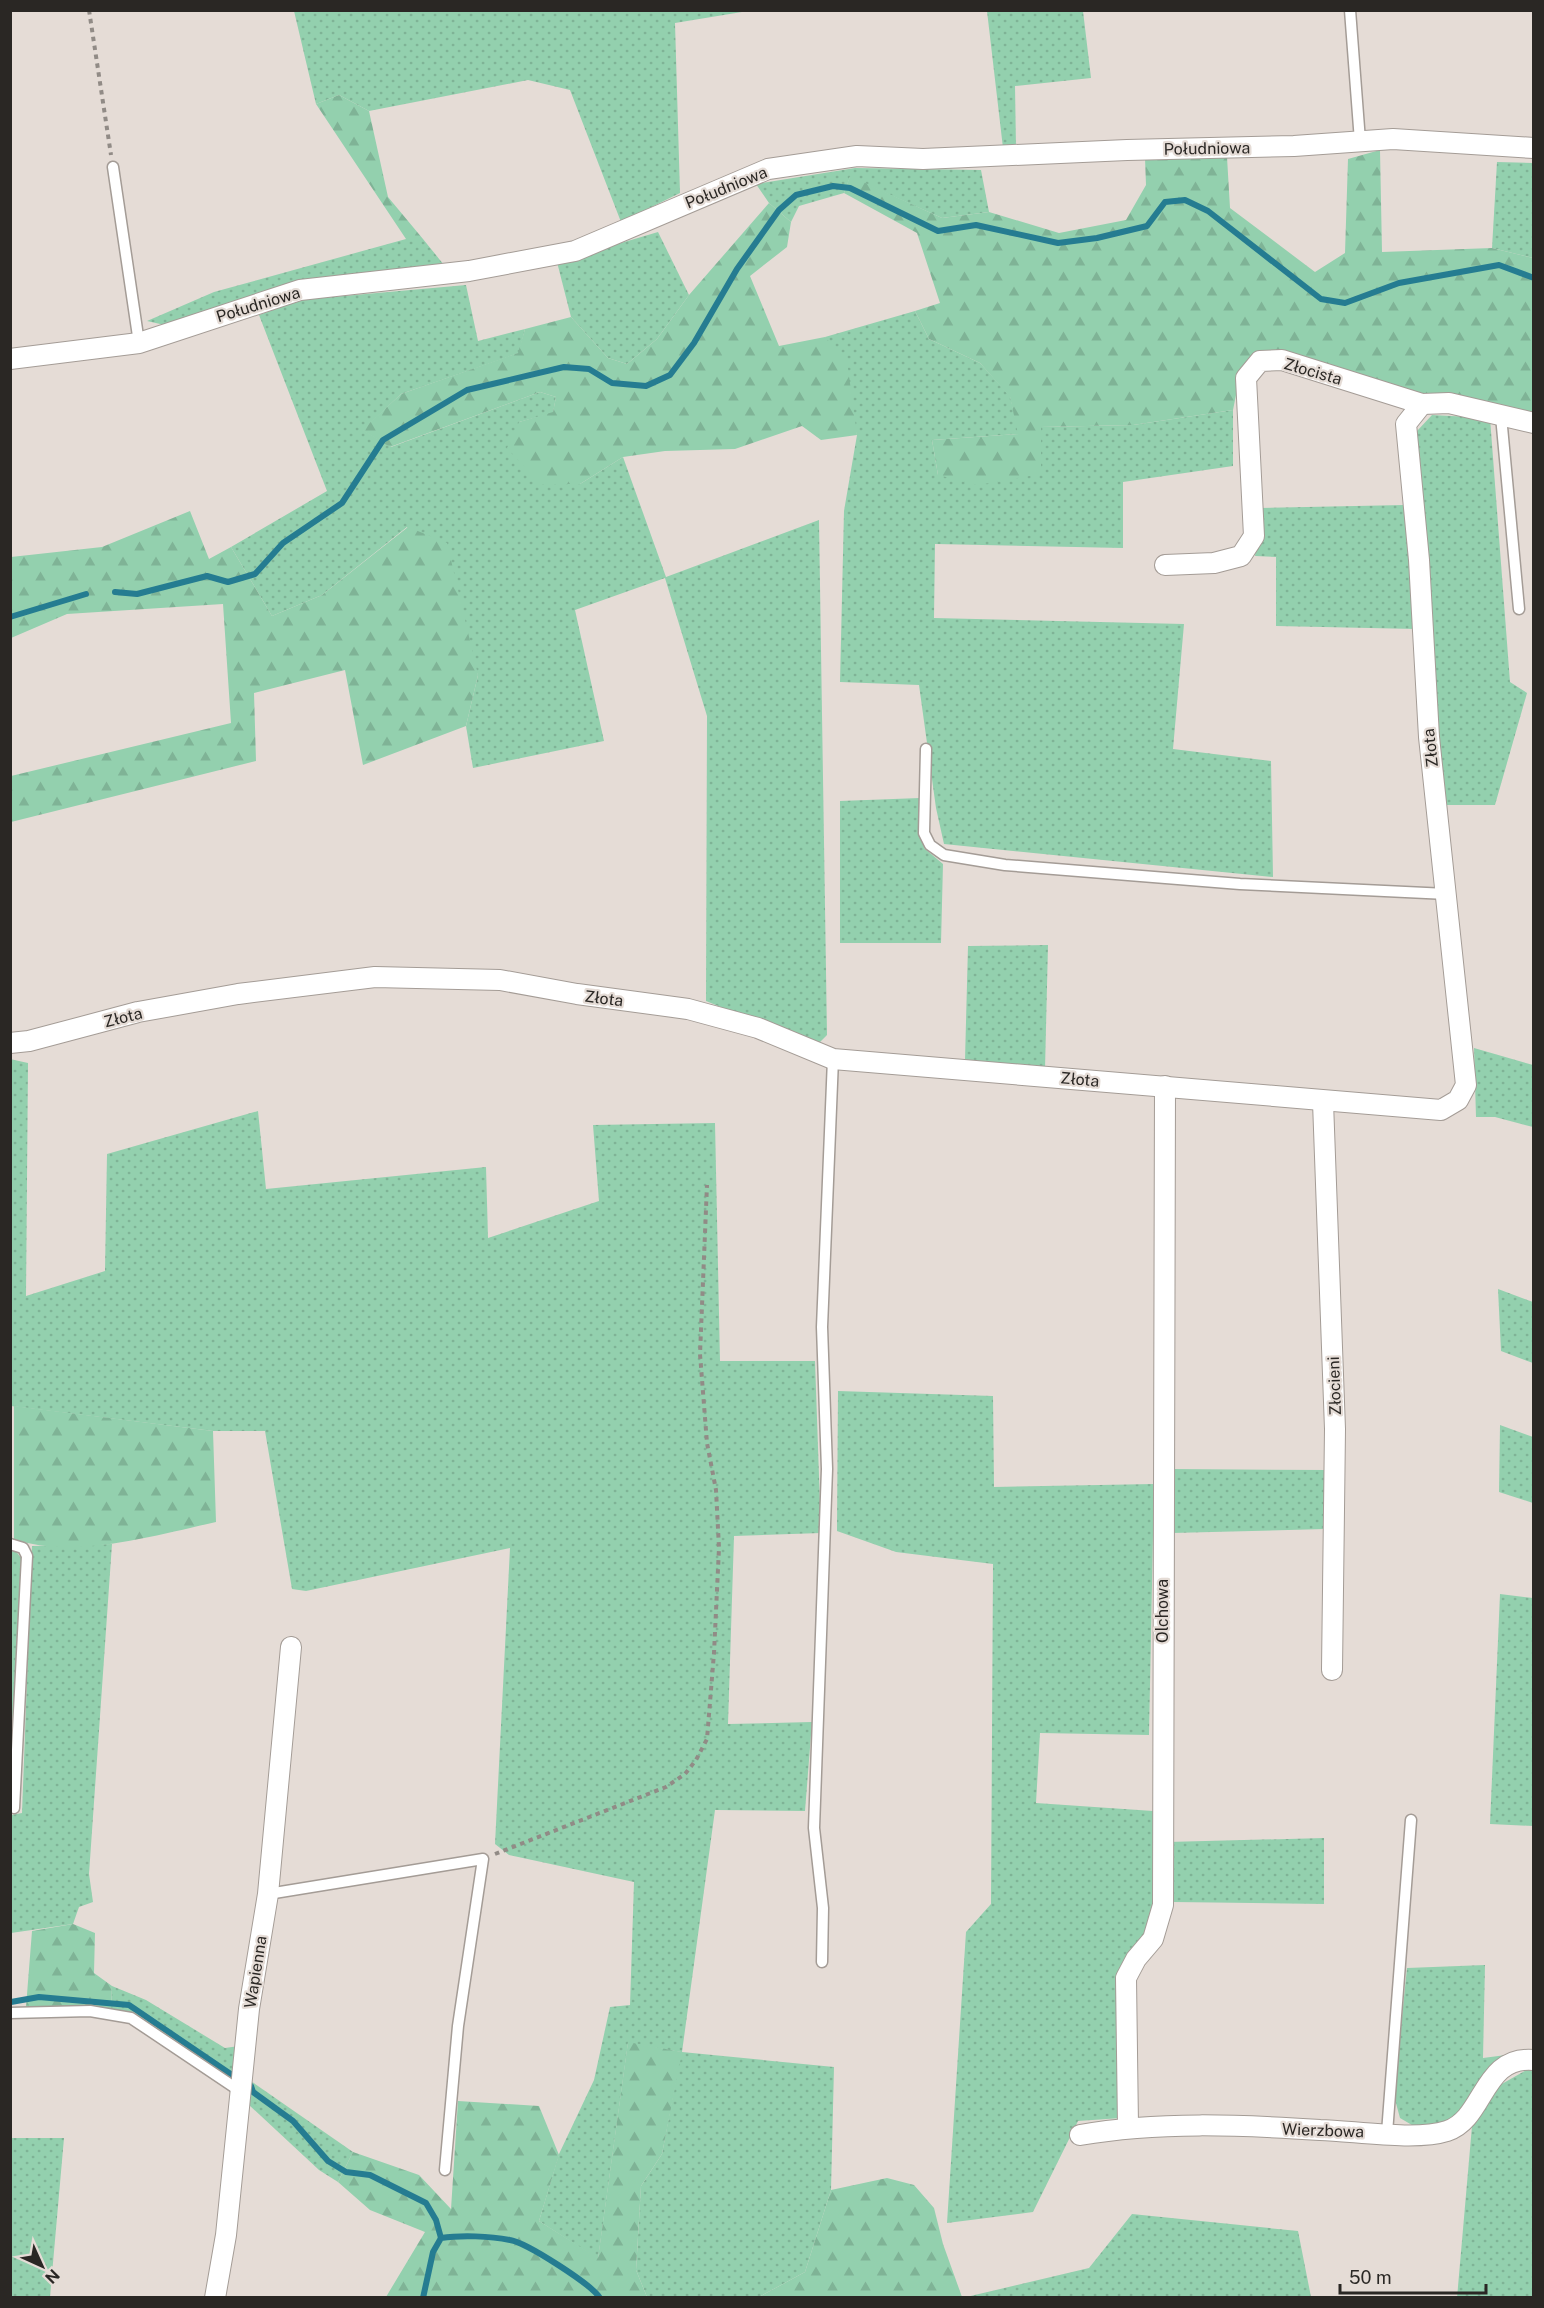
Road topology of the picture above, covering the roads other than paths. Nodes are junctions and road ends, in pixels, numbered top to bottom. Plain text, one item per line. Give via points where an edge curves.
1 (1350, 10) edge
2 (1360, 141) junction
3 (1533, 148) edge
4 (113, 167) road end
5 (139, 343) junction
6 (10, 359) edge
7 (1422, 404) junction
8 (1501, 416) junction
9 (1533, 423) edge
10 (1165, 565) dead end
11 (1519, 609) dead end
12 (926, 749) dead end
13 (1447, 894) junction
14 (10, 1043) edge
15 (833, 1059) junction
16 (1165, 1086) junction
17 (1323, 1102) junction
18 (10, 1544) edge
19 (291, 1647) dead end
20 (1332, 1670) dead end
21 (14, 1808) dead end
22 (1411, 1820) dead end
23 (268, 1894) junction
24 (822, 1962) dead end
25 (10, 2013) edge
26 (1533, 2060) edge
27 (240, 2091) junction
28 (1128, 2127) junction
29 (1387, 2133) junction
30 (1080, 2135) dead end
31 (444, 2170) dead end
32 (215, 2298) edge

1 - 2 lane
2 - 3 street, Południowa via 1393,139
2 - 5 street, Południowa via 923,159 857,156 768,169 574,251 469,271 300,290
4 - 5 lane
5 - 6 street, Południowa
7 - 8 street, Złocista via 1449,403
7 - 10 street, Złocista via 1282,360 1260,361 1246,378 1254,536 1241,556 1214,563
7 - 13 street, Złota via 1406,424 1429,737
8 - 9 street, Złocista
8 - 11 lane
12 - 13 lane via 924,833 930,845 944,855 1005,865 1228,883
13 - 17 street, Złota via 1466,1085 1458,1100 1441,1110
14 - 15 street, Złota via 160,1008 375,977 500,980 688,1009 758,1028
15 - 16 street, Złota
15 - 24 lane via 822,1327 827,1469 814,1828 823,1908
16 - 17 street, Złota
16 - 28 street, Olchowa via 1163,1905 1154,1939 1126,1978
17 - 20 street, Złocieni via 1335,1429
18 - 21 lane via 23,1548 27,1556
19 - 23 street, Wapienna
22 - 29 lane
23 - 27 street, Wapienna
23 - 31 lane via 483,1859 458,2026
25 - 27 lane via 90,2011 131,2018
26 - 29 street, Wierzbowa via 1524,2059 1497,2071 1469,2114 1450,2131 1425,2135
27 - 32 street, Wapienna via 226,2235
28 - 29 street, Wierzbowa
28 - 30 street, Wierzbowa

